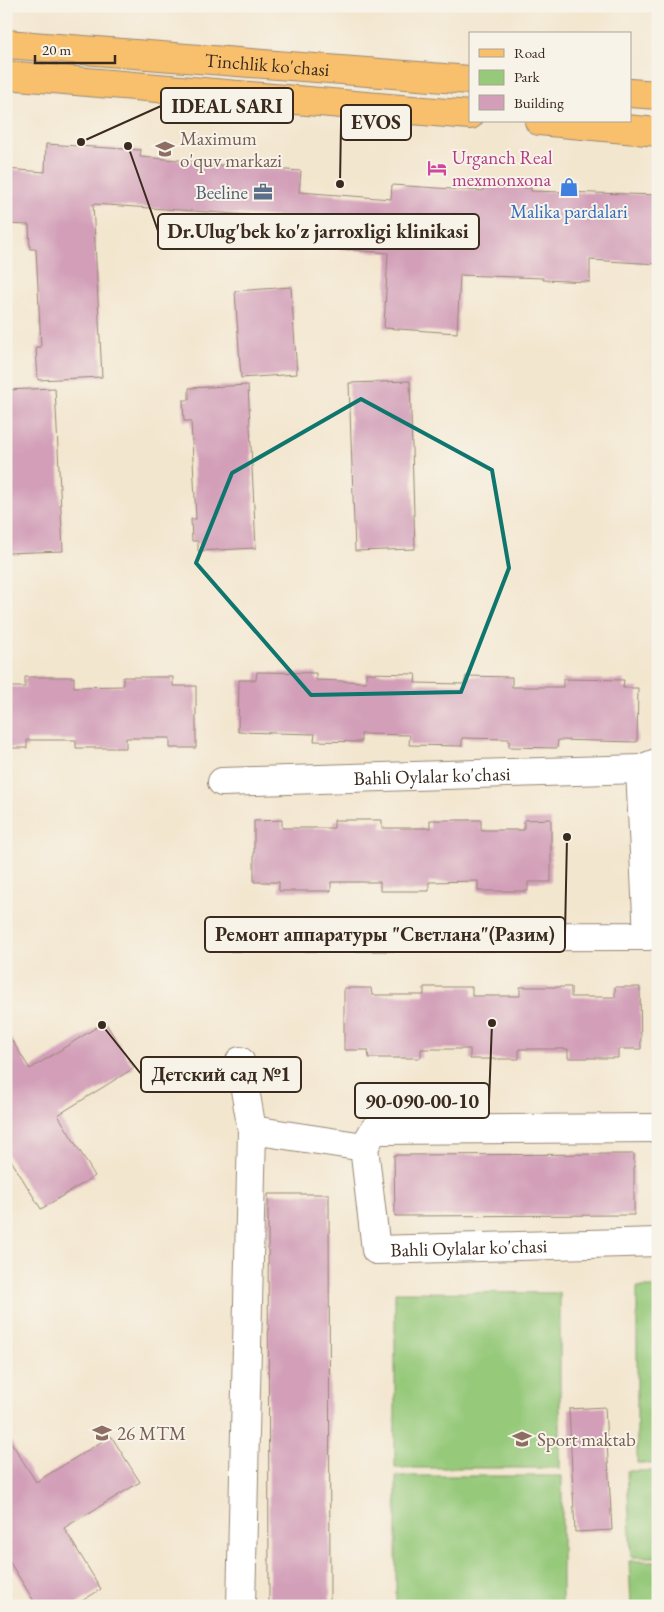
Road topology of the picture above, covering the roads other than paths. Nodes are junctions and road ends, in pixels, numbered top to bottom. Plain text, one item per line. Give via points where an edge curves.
1 (6, 44) edge
2 (6, 74) edge
3 (469, 80) edge
4 (632, 93) edge
5 (658, 95) edge
6 (469, 115) edge
7 (550, 122) edge
8 (658, 132) edge
9 (649, 766) edge
10 (222, 782) dead end
11 (653, 936) edge
12 (232, 937) dead end
13 (240, 1061) dead end
14 (658, 1128) edge
15 (252, 1130) junction
16 (364, 1147) junction
17 (658, 1242) edge
18 (241, 1606) edge

1 - 3 main road, Tinchlik ko'chasi
2 - 6 main road, Tinchlik ko'chasi
4 - 5 main road
7 - 8 main road
9 - 10 street, Bahli Oylalar ko'chasi
9 - 11 street, Bahli Oylalar ko'chasi
11 - 12 street, Bahli Oylalar ko'chasi
13 - 15 street
14 - 16 street via 374,1130
15 - 16 street
15 - 18 street
16 - 17 street, Bahli Oylalar ko'chasi via 376,1250

